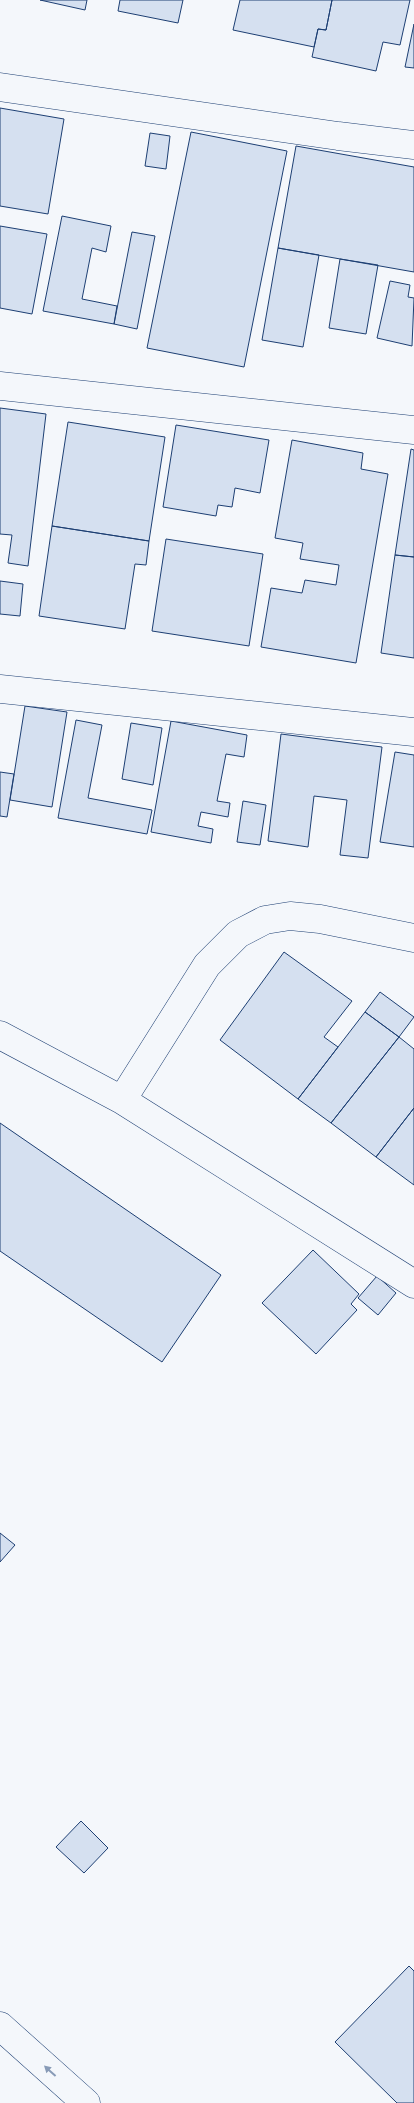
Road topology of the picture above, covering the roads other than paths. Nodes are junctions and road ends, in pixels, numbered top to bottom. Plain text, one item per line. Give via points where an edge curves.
1 (0, 87) edge
2 (414, 145) edge
3 (0, 386) edge
4 (414, 430) edge
5 (0, 689) edge
6 (414, 732) edge
7 (414, 938) edge
8 (1, 1037) edge
9 (122, 1100) junction
10 (414, 1284) edge
11 (0, 2026) edge
12 (86, 2103) edge

1 - 2 street
3 - 4 street
5 - 6 street
7 - 9 street via 290,916 265,920 238,934 207,965
8 - 9 street
9 - 10 street
12 -> 11 street

